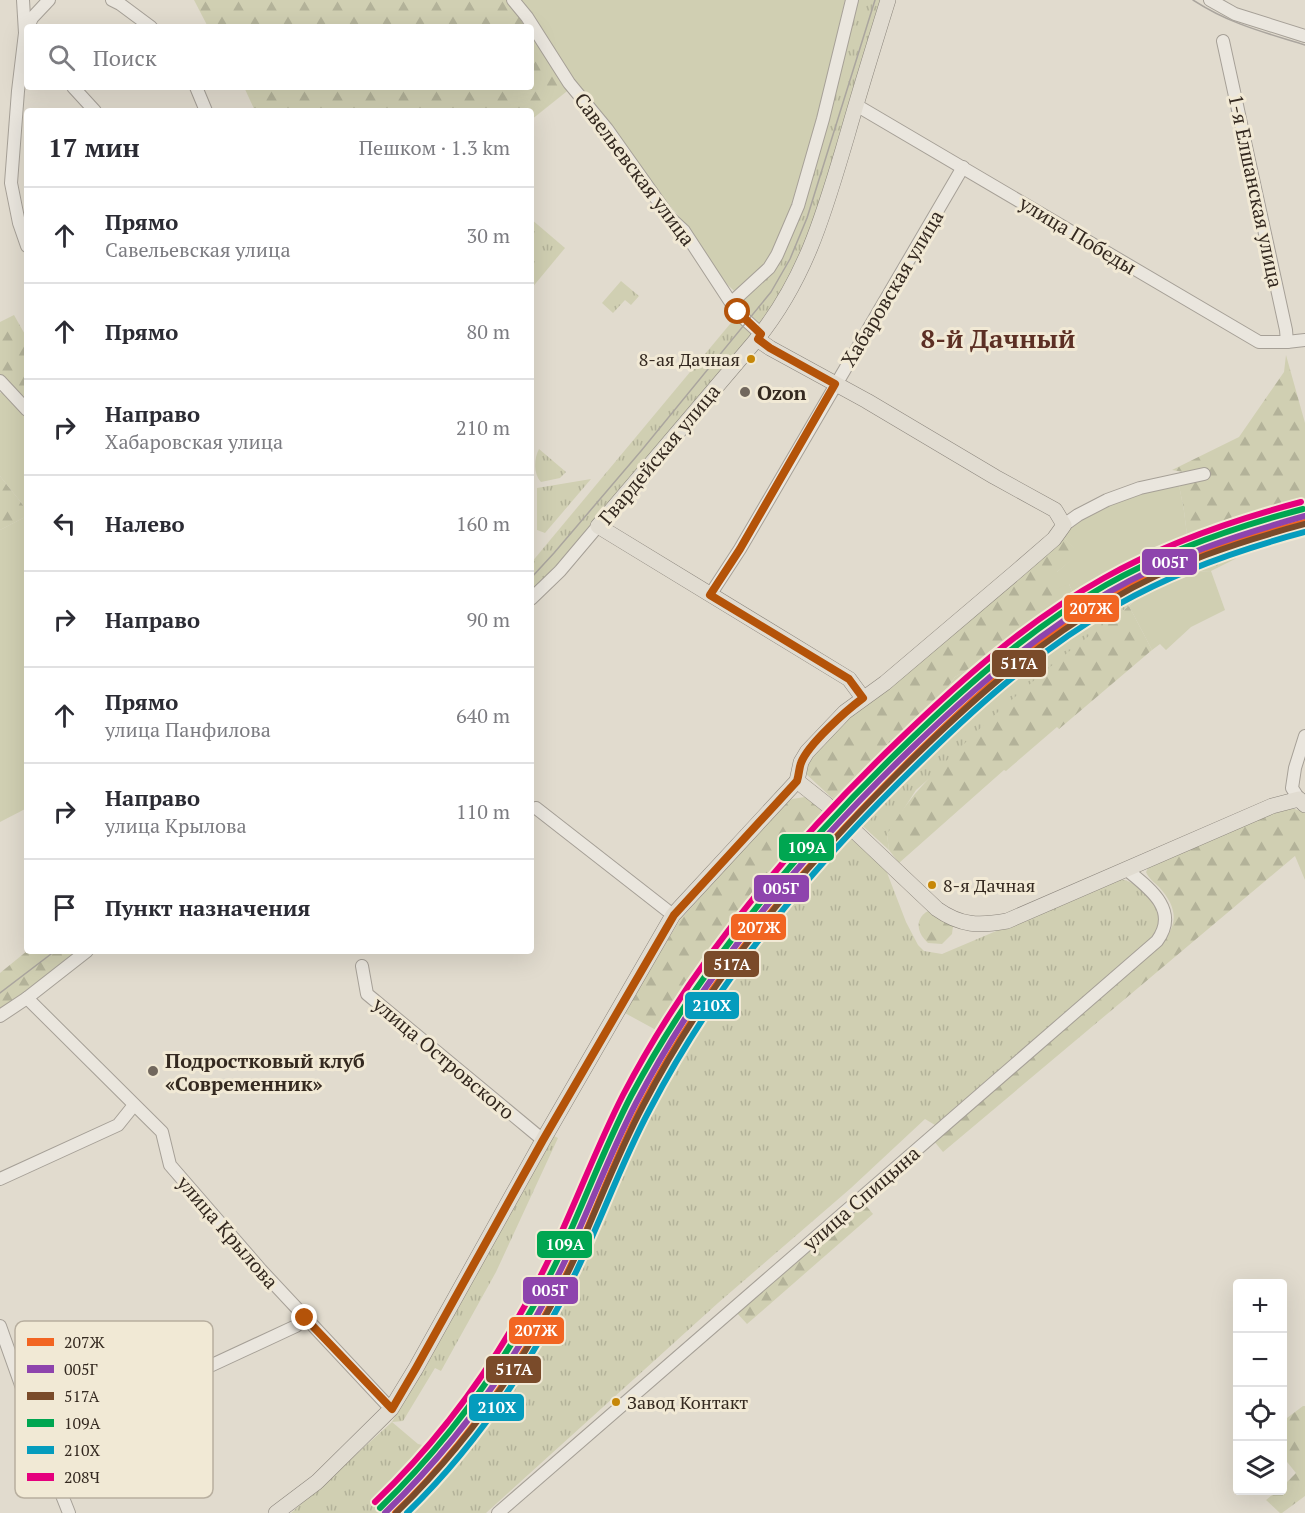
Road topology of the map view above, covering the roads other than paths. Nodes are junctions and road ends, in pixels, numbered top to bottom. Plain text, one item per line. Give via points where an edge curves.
1 (23, 0) edge
2 (49, 0) edge
3 (112, 0) edge
4 (513, 0) edge
5 (852, 0) edge
6 (888, 0) edge
7 (1216, 2) edge
8 (26, 24) edge
9 (29, 24) edge
10 (147, 24) edge
11 (531, 24) edge
12 (534, 28) edge
13 (1305, 36) edge
14 (1223, 41) dead end
15 (24, 71) edge
16 (76, 90) edge
17 (197, 90) edge
18 (856, 105) junction
19 (92, 108) edge
20 (205, 108) edge
21 (963, 167) junction
22 (24, 236) edge
23 (732, 302) junction
24 (759, 336) junction
25 (1305, 340) edge
26 (1287, 342) junction
27 (0, 381) edge
28 (835, 384) junction
29 (24, 407) edge
30 (1204, 474) dead end
31 (1064, 525) junction
32 (598, 526) junction
33 (710, 595) junction
34 (534, 596) edge
35 (863, 698) junction
36 (1305, 736) edge
37 (797, 781) junction
38 (1302, 802) edge
39 (536, 808) dead end
40 (1127, 870) junction
41 (674, 915) junction
42 (83, 954) edge
43 (362, 966) dead end
44 (27, 998) junction
45 (0, 1016) edge
46 (135, 1105) junction
47 (543, 1140) junction
48 (0, 1179) edge
49 (305, 1318) junction
50 (0, 1326) edge
51 (213, 1365) edge
52 (15, 1368) edge
53 (392, 1409) junction
54 (63, 1498) edge
55 (69, 1513) edge
56 (276, 1513) edge
57 (498, 1513) edge

1 - 8 street
2 - 9 street
3 - 10 street
4 - 11 street, Савельевская улица
5 - 23 street via 798,206 769,268
6 - 18 main road, Гвардейская улица
7 - 13 street via 1235,14
12 - 23 street, Савельевская улица via 569,83 670,218 684,231
14 - 26 street, 1-я Елшанская улица
15 - 22 street via 18,91 11,183
16 - 19 street
17 - 20 street
18 - 21 street, улица Победы
18 - 24 main road, Гвардейская улица via 824,216 802,268 779,310
21 - 26 street, улица Победы via 1259,342
21 - 28 street, Хабаровская улица
23 - 24 street, Савельевская улица
24 - 28 main road via 770,348
24 - 32 main road, Гвардейская улица
25 - 26 street, улица Победы
27 - 29 street
28 - 31 main road via 1055,510
28 - 33 street, Хабаровская улица
30 - 31 street via 1140,488 1107,500
31 - 35 main road via 1054,540
32 - 33 main road
32 - 34 street, Гвардейская улица
33 - 35 main road via 849,679
35 - 37 main road via 807,752
36 - 38 street via 1292,788
37 - 40 main road via 937,909 958,921 1007,921
37 - 41 main road
38 - 40 main road via 1272,807
39 - 41 street
40 - 57 street, улица Спицына via 1156,895 1162,908 1166,918 1157,941
41 - 47 main road
42 - 44 street
43 - 47 street, улица Островского via 367,994
44 - 45 street
44 - 46 street, улица Крылова
46 - 48 street via 118,1125
46 - 49 street, улица Крылова via 162,1131 170,1165
47 - 53 main road
49 - 51 street via 296,1326
49 - 53 street, улица Крылова
50 - 52 street
53 - 56 main road via 317,1482
54 - 55 street

